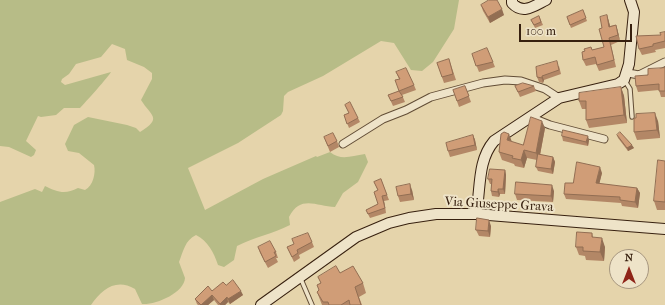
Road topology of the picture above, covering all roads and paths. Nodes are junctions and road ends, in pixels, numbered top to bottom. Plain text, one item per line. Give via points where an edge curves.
1 (512, 0) edge
2 (546, 0) edge
3 (630, 0) edge
4 (665, 62) edge
5 (626, 76) junction
6 (559, 98) junction
7 (530, 117) junction
8 (632, 117) dead end
9 (604, 139) dead end
10 (343, 144) dead end
11 (476, 214) junction
12 (665, 229) edge
13 (300, 276) junction
14 (261, 305) edge
15 (312, 305) edge

1 - 2 main road via 517,9 524,10
3 - 5 main road via 634,19
4 - 5 street via 638,75
5 - 6 main road via 618,84
5 - 8 lane via 630,89
6 - 7 main road
6 - 10 street via 545,89 521,81 483,83 431,97 383,119
7 - 9 street
7 - 11 main road via 494,141 488,148 482,164
11 - 12 main road, Via Giuseppe Grava
11 - 13 main road, Via Giuseppe Grava via 436,214 389,223 356,237
13 - 14 main road, Via Giuseppe Grava
13 - 15 lane via 308,290

